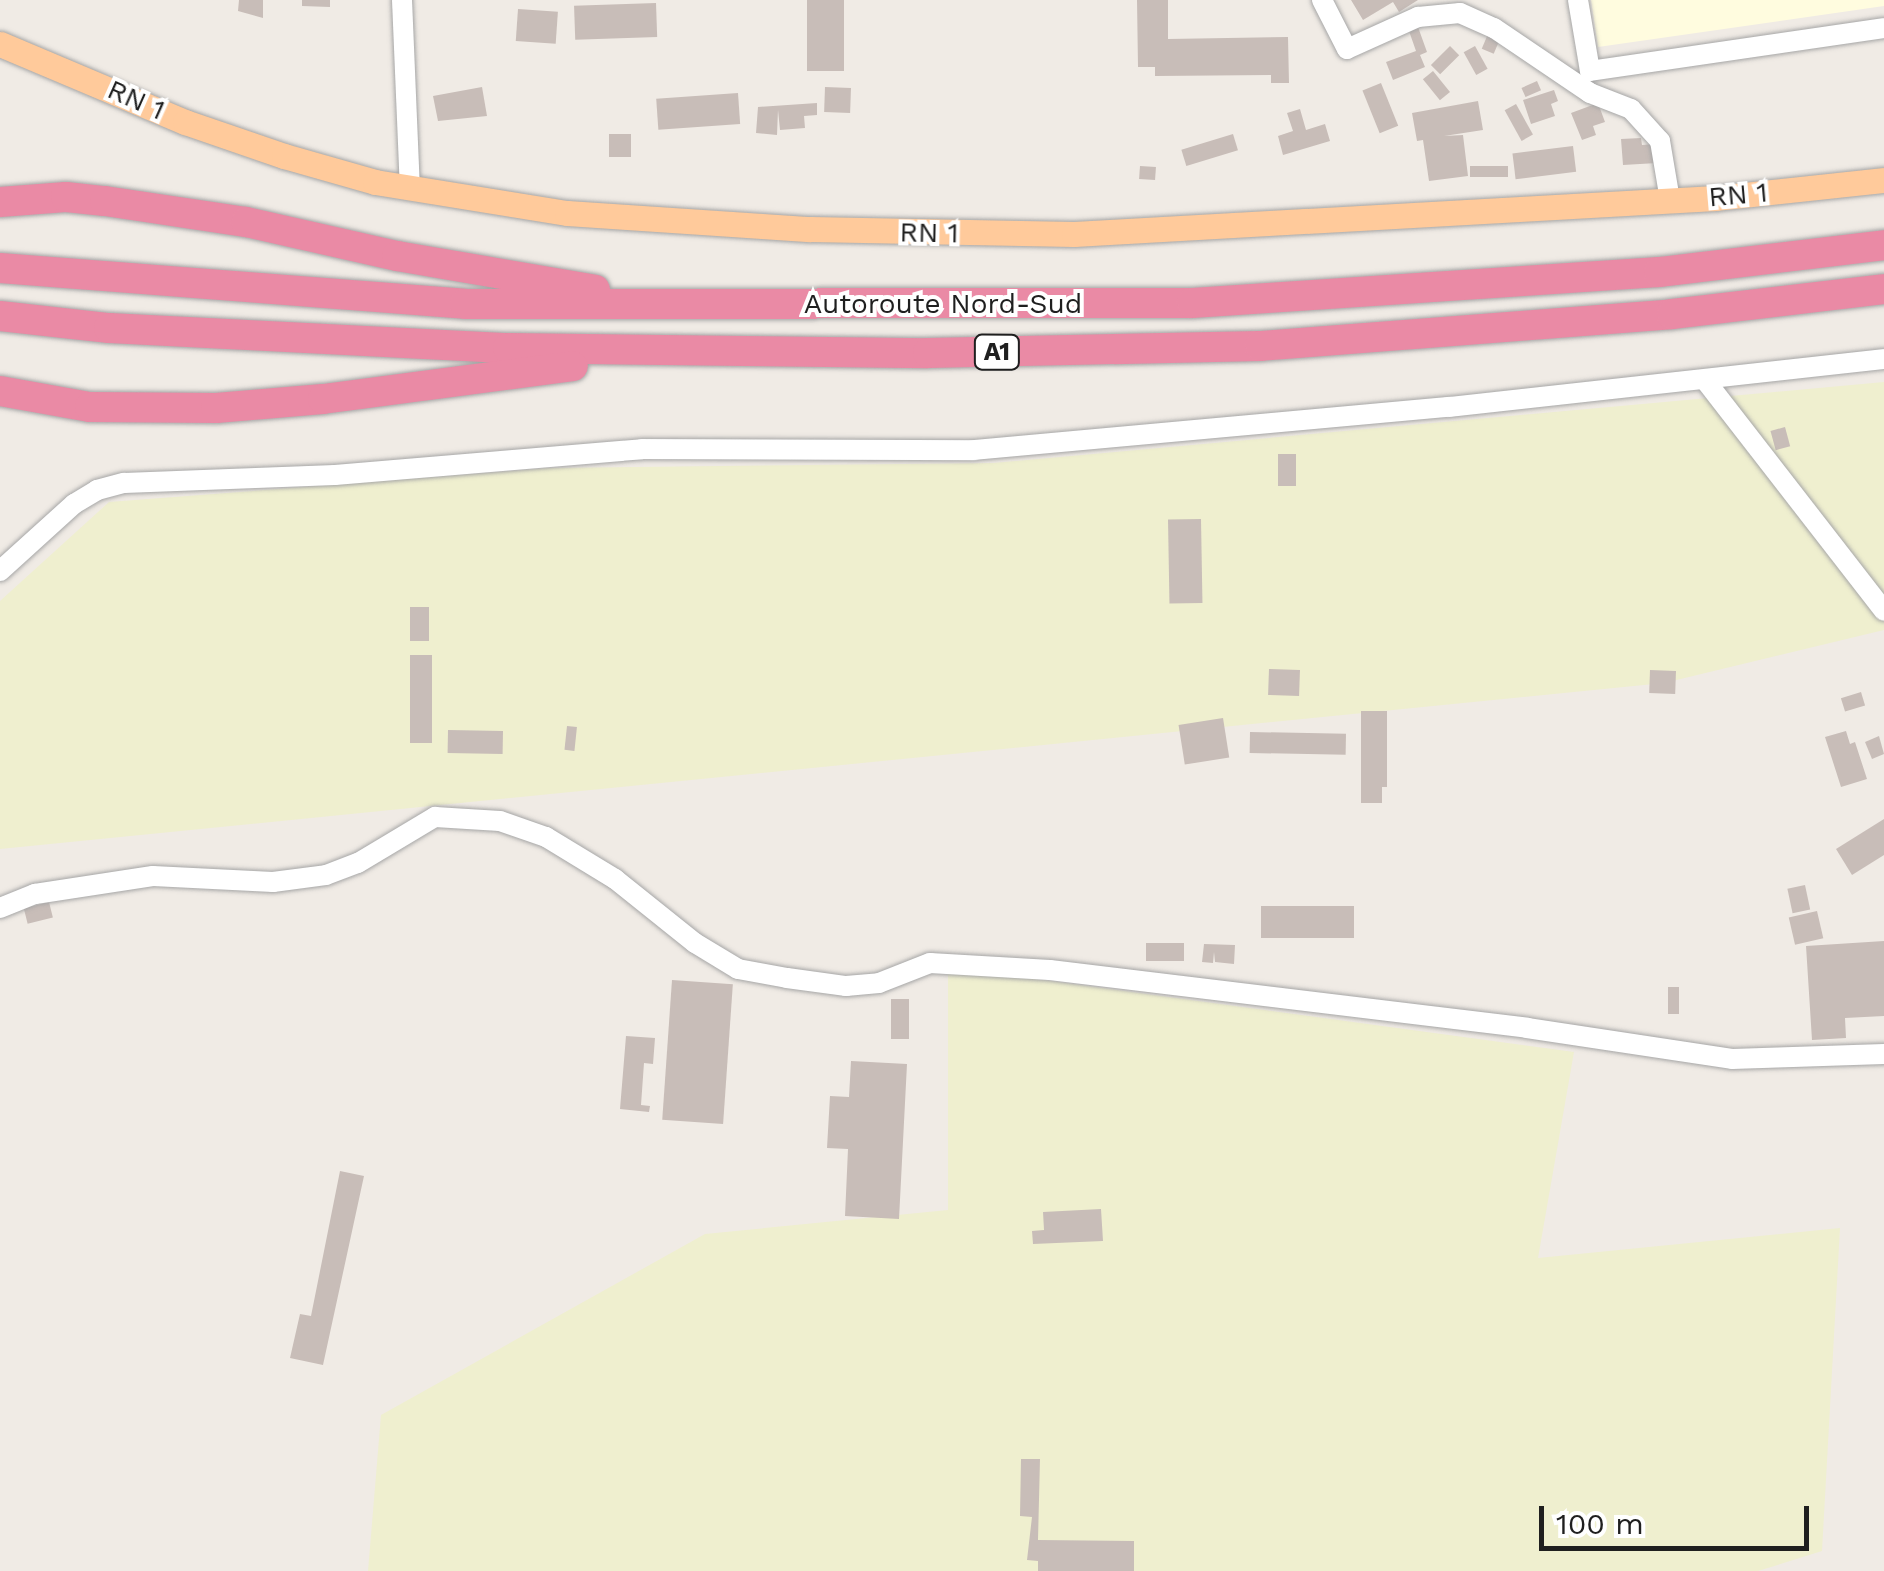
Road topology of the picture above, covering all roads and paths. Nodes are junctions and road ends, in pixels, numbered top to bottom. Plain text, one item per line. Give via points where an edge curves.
1 (402, 0) edge
2 (1322, 0) edge
3 (1578, 0) edge
4 (1884, 28) edge
5 (0, 44) edge
6 (1884, 180) edge
7 (410, 188) junction
8 (1670, 200) junction
9 (0, 202) edge
10 (1884, 246) edge
11 (0, 268) edge
12 (1884, 289) edge
13 (666, 304) junction
14 (0, 316) edge
15 (672, 349) junction
16 (1884, 358) edge
17 (1705, 380) junction
18 (0, 391) edge
19 (0, 571) edge
20 (1884, 611) edge
21 (0, 908) edge
22 (1884, 1054) edge

1 - 7 street
2 - 8 street via 1347,48 1418,17 1460,13 1494,28 1590,94 1632,109 1660,142
3 - 4 street via 1590,71
5 - 7 main road, RN 1 via 184,122
6 - 8 main road, RN 1
7 - 8 main road, RN 1 via 567,213 931,234 1170,230
9 - 13 highway via 66,197 246,222
10 - 13 highway, Autoroute Nord-Sud / A1 via 1659,272 1272,299
11 - 13 highway, Autoroute Nord-Sud / A1 via 465,304
12 - 15 highway, Autoroute Nord-Sud / A1 via 1672,314 1260,346 928,353
14 - 15 highway, Autoroute Nord-Sud / A1 via 109,328 508,348
15 - 18 highway via 607,365 251,406 90,407
16 - 17 street
17 - 19 street via 974,450 642,450 335,475 124,483 74,504
17 - 20 street
21 - 22 street via 35,894 153,876 273,882 326,876 436,818 500,821 546,838 615,879 738,969 787,978 879,983 930,963 1050,970 1732,1059

